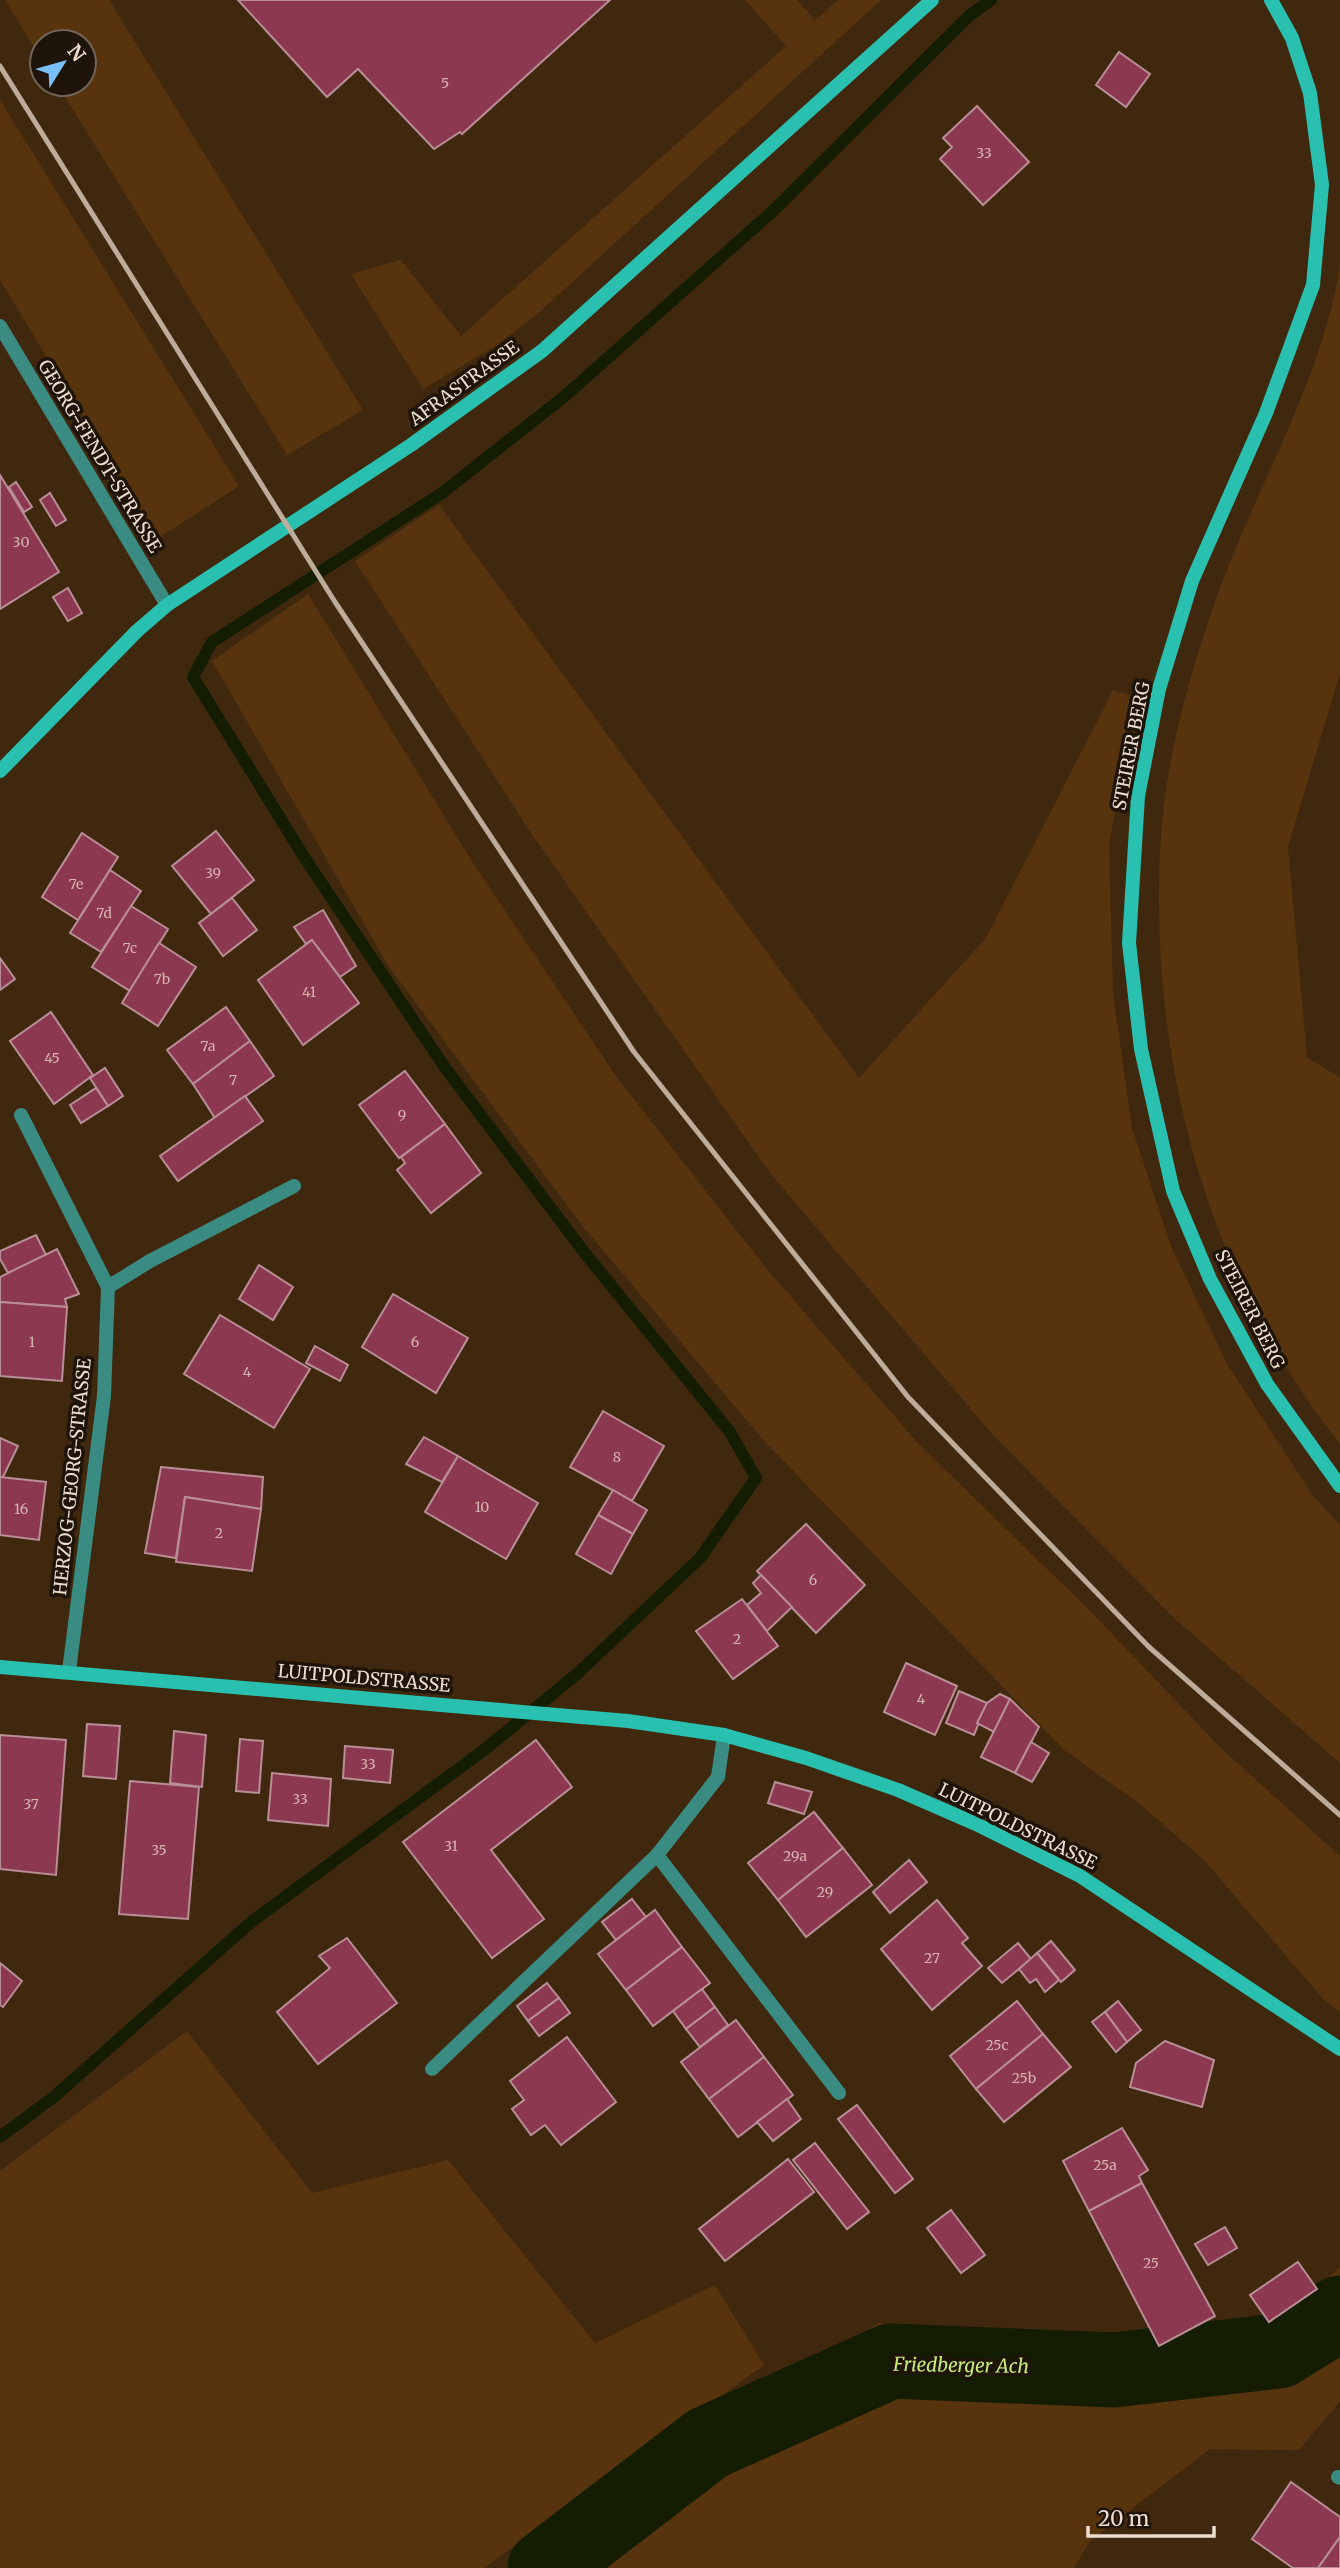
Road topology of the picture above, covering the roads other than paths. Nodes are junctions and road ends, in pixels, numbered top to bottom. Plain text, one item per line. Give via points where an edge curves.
1 (932, 0) edge
2 (1271, 0) edge
3 (0, 326) edge
4 (167, 605) junction
5 (0, 771) edge
6 (21, 1115) dead end
7 (294, 1186) dead end
8 (108, 1287) junction
9 (1340, 1486) edge
10 (0, 1667) edge
11 (69, 1671) junction
12 (724, 1735) junction
13 (657, 1855) junction
14 (1340, 2049) edge
15 (432, 2069) dead end
16 (839, 2093) dead end

1 - 4 street, AFRASTRASSE via 542,351 411,446
2 - 9 street, STEIRER BERG via 1293,38 1310,93 1322,185 1312,285 1266,413 1192,581 1159,690 1138,796 1129,943 1141,1049 1173,1191 1210,1279 1267,1384
3 - 4 street, GEORG-FENDT-STRASSE
4 - 5 street, AFRASTRASSE
6 - 8 street, HERZOG-GEORG-STRASSE
7 - 8 street
8 - 11 street, HERZOG-GEORG-STRASSE via 104,1396
10 - 11 street, LUITPOLDSTRASSE
11 - 12 street, LUITPOLDSTRASSE via 331,1697 501,1708
12 - 13 street via 718,1777
12 - 14 street, LUITPOLDSTRASSE via 898,1790 1076,1873
13 - 15 street
13 - 16 street

